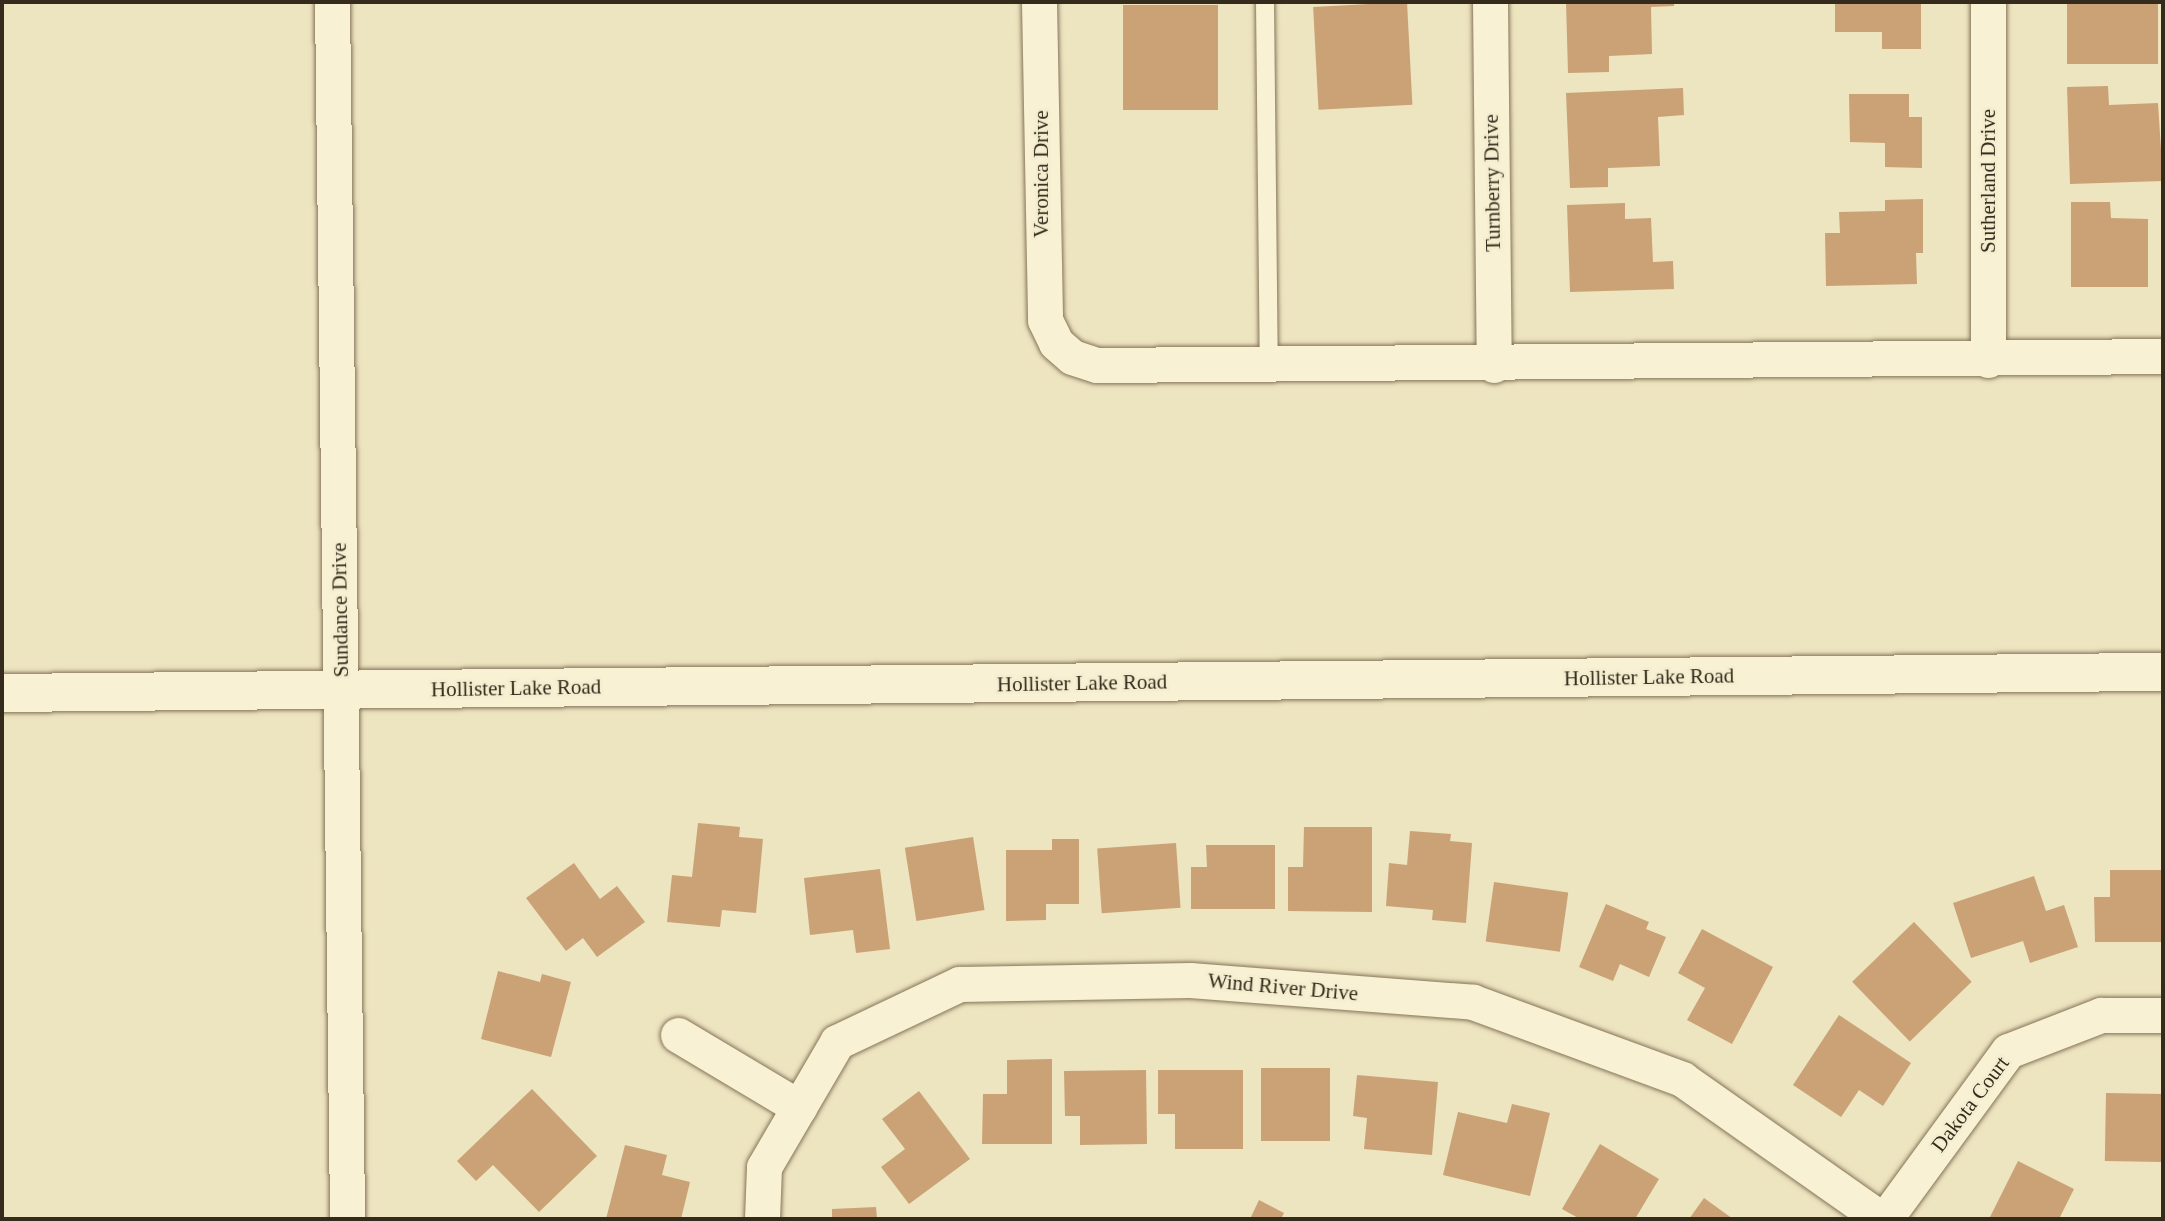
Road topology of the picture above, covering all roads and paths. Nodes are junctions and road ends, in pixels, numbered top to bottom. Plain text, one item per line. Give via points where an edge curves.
1 (332, 2) edge
2 (1039, 2) edge
3 (1265, 2) edge
4 (1490, 2) edge
5 (1988, 2) edge
6 (2163, 356) edge
7 (1988, 360) junction
8 (1269, 364) junction
9 (1494, 365) junction
10 (2163, 673) edge
11 (341, 690) junction
12 (2, 693) edge
13 (2163, 1015) edge
14 (678, 1035) dead end
15 (799, 1107) junction
16 (347, 1219) edge
17 (762, 1219) edge
18 (1883, 1219) edge

1 - 11 street, Sundance Drive
2 - 8 street, Veronica Drive via 1042,293 1045,320 1056,343 1072,358 1097,365
3 - 8 lane
4 - 9 street, Turnberry Drive
5 - 7 street, Sutherland Drive
6 - 7 street
7 - 9 street
8 - 9 street
10 - 11 street, Hollister Lake Road
11 - 12 street, Hollister Lake Road
11 - 16 street, Sundance Drive
13 - 18 street, Dakota Court via 2101,1015 2008,1051
14 - 15 street
15 - 17 street, Wind River Drive via 764,1167
15 - 18 street, Wind River Drive via 837,1042 959,984 1190,980 1473,1002 1682,1079

